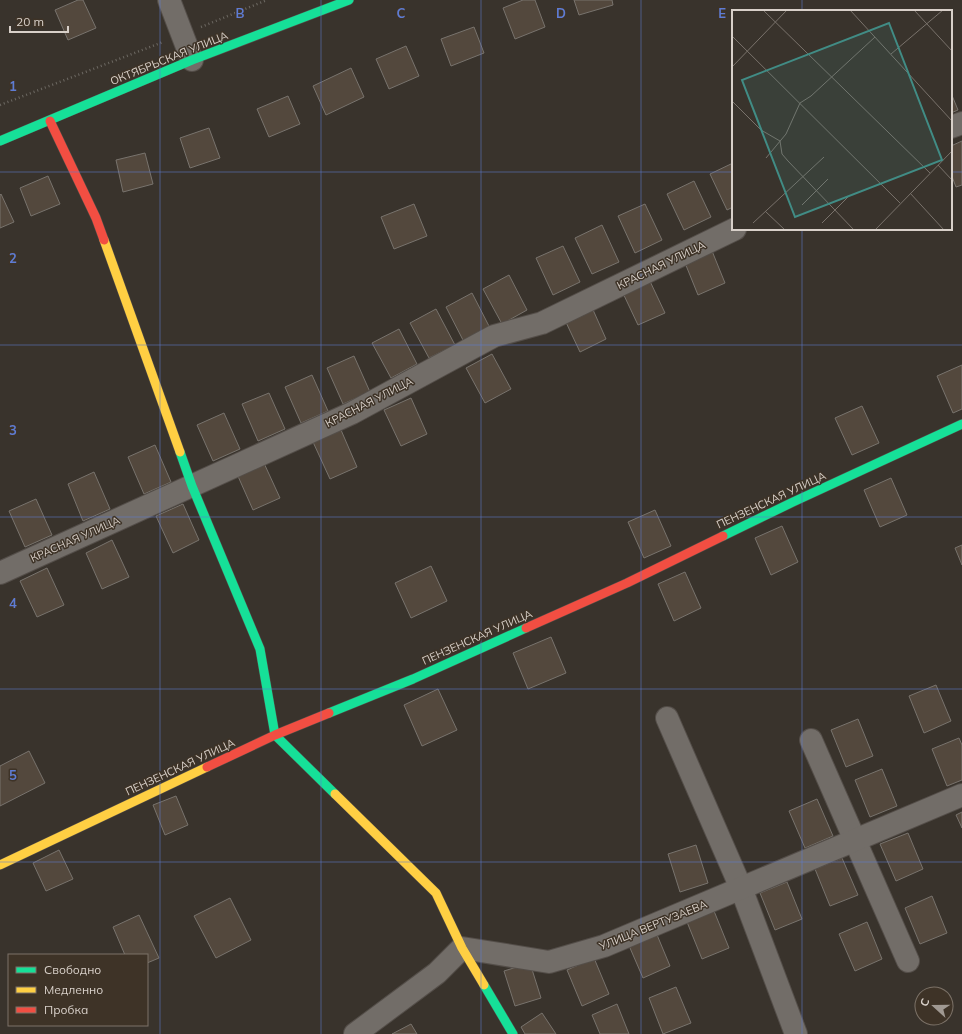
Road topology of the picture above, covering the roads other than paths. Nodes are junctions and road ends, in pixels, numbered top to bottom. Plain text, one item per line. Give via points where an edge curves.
1 (169, 0) edge
2 (349, 0) edge
3 (192, 60) junction
4 (50, 121) junction
5 (962, 123) edge
6 (952, 127) edge
7 (0, 141) edge
8 (733, 230) edge
9 (962, 424) edge
10 (192, 486) junction
11 (0, 572) edge
12 (667, 718) dead end
13 (275, 735) junction
14 (811, 740) dead end
15 (962, 795) edge
16 (855, 840) junction
17 (0, 866) edge
18 (740, 888) junction
19 (462, 948) junction
20 (908, 961) dead end
21 (355, 1034) edge
22 (513, 1034) edge
23 (796, 1034) edge

1 - 3 street
2 - 3 street, ОКТЯБРЬСКАЯ УЛИЦА
3 - 4 street, ОКТЯБРЬСКАЯ УЛИЦА
4 - 7 street, ОКТЯБРЬСКАЯ УЛИЦА
4 - 10 street via 96,218
5 - 6 street
8 - 10 street, КРАСНАЯ УЛИЦА via 542,323 494,336 352,413
9 - 13 street, ПЕНЗЕНСКАЯ УЛИЦА via 626,583 413,679
10 - 11 street, КРАСНАЯ УЛИЦА
10 - 13 street via 260,649
12 - 18 street
13 - 17 street, ПЕНЗЕНСКАЯ УЛИЦА
13 - 19 street via 436,893
14 - 16 street
15 - 16 street, УЛИЦА ВЕРТУЗАЕВА
16 - 18 street, УЛИЦА ВЕРТУЗАЕВА
16 - 20 street
18 - 19 street, УЛИЦА ВЕРТУЗАЕВА via 604,946 550,962
18 - 23 street
19 - 21 street via 437,974
19 - 22 street

